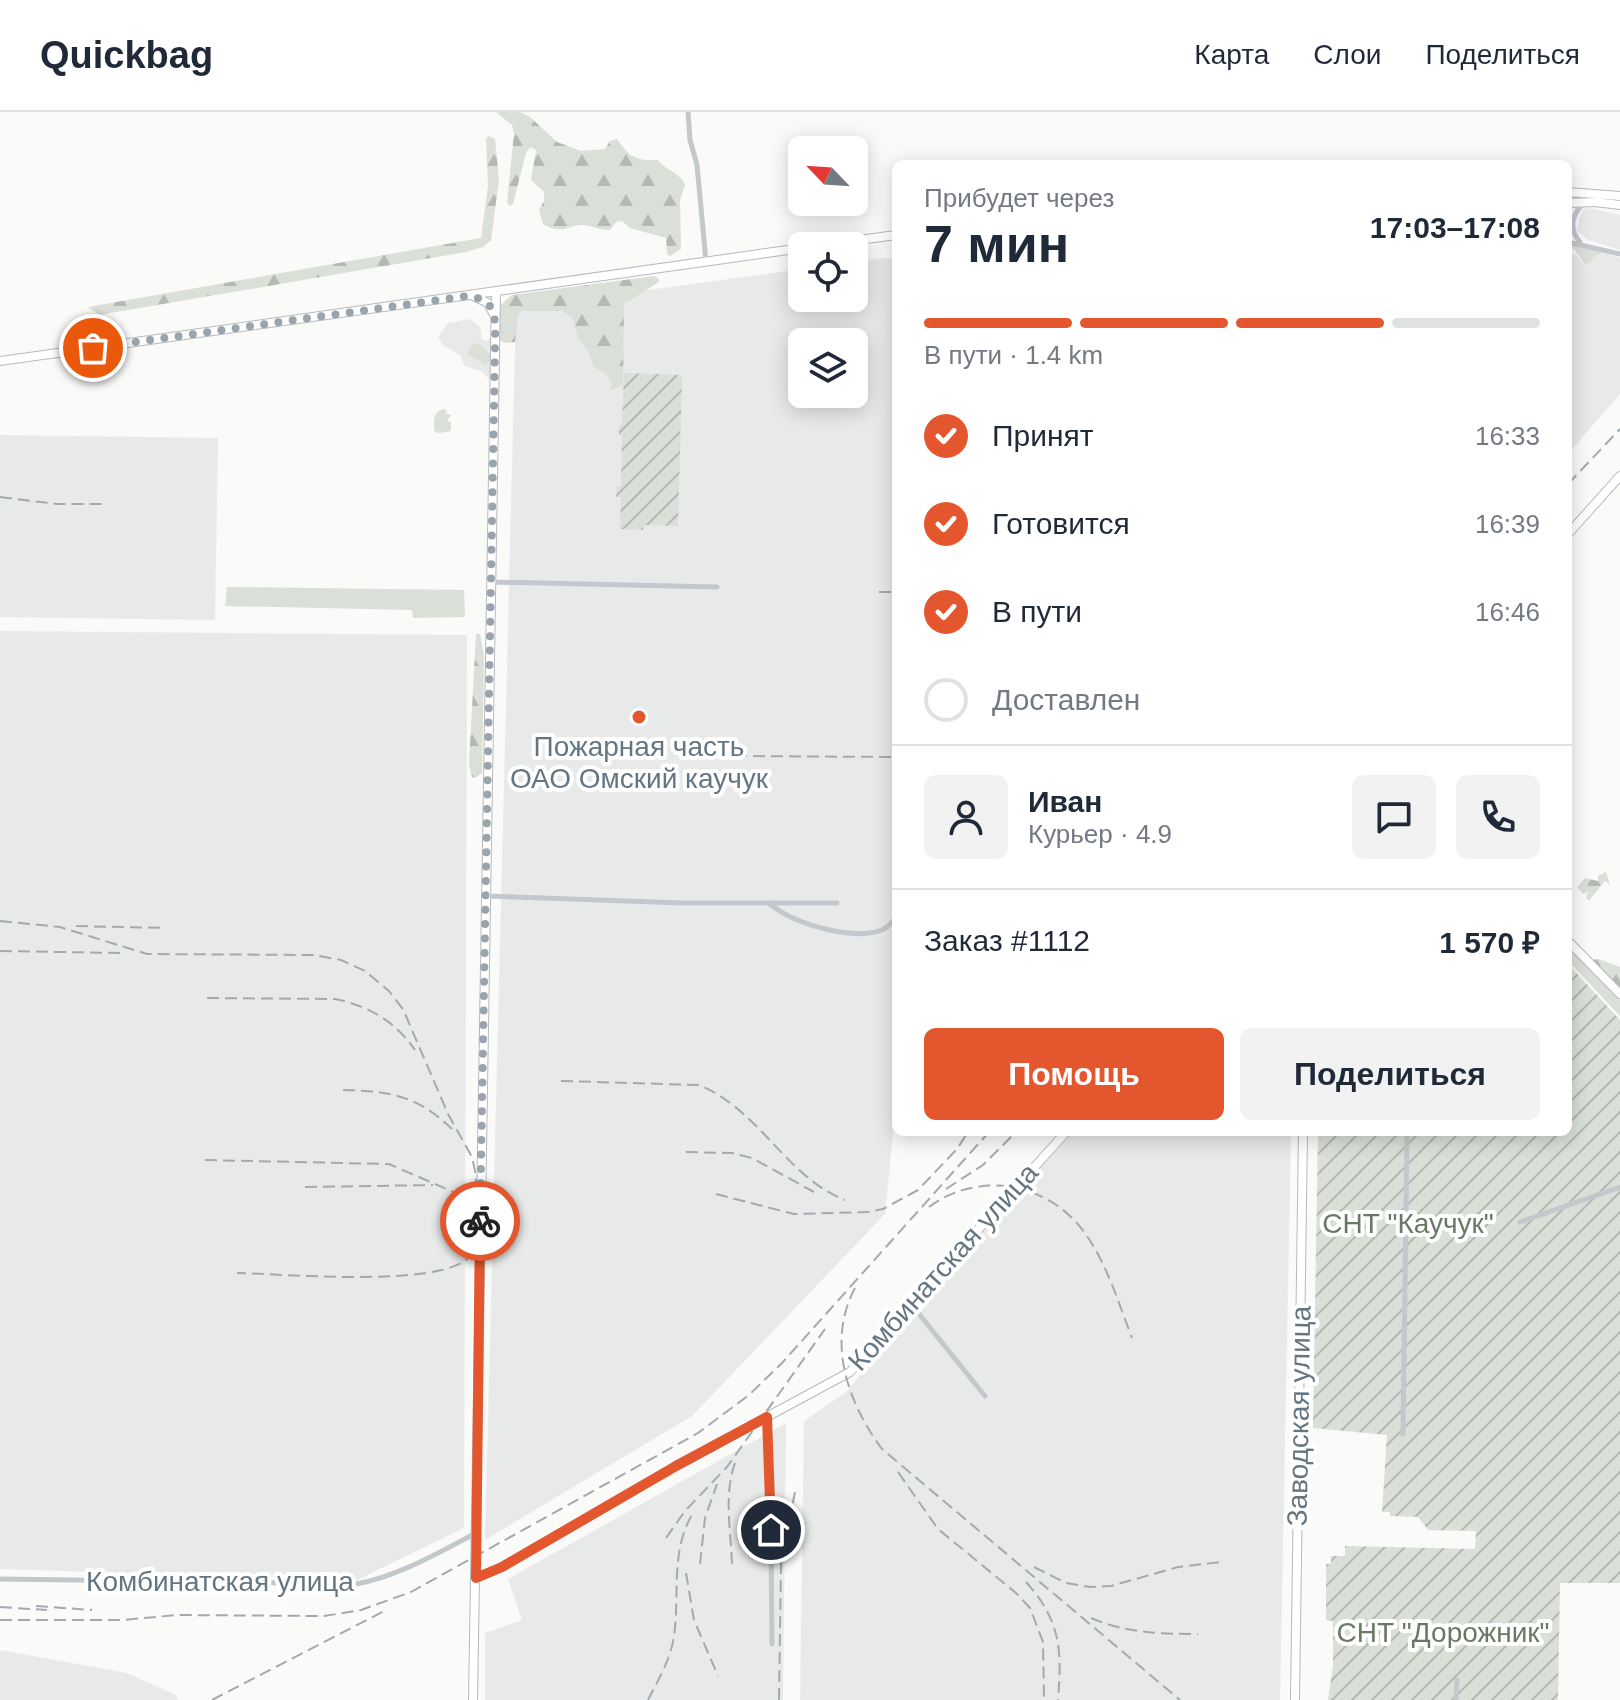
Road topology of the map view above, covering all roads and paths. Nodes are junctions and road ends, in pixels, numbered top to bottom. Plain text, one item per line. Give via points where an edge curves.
1 (688, 112) edge
2 (1572, 192) edge
3 (1620, 196) edge
4 (1585, 202) junction
5 (1572, 203) edge
6 (1620, 205) edge
7 (892, 236) edge
8 (868, 239) edge
9 (1572, 242) edge
10 (1584, 245) junction
11 (788, 250) edge
12 (1620, 254) edge
13 (706, 261) junction
14 (519, 289) junction
15 (496, 292) junction
16 (468, 296) junction
17 (495, 319) junction
18 (0, 361) edge
19 (1620, 476) edge
20 (1572, 530) edge
21 (491, 582) junction
22 (717, 587) dead end
23 (487, 896) junction
24 (768, 902) junction
25 (837, 903) dead end
26 (892, 922) edge
27 (1572, 945) edge
28 (1620, 994) edge
29 (1062, 1136) edge
30 (1303, 1136) edge
31 (1407, 1136) edge
32 (1620, 1187) edge
33 (1520, 1222) dead end
34 (910, 1303) junction
35 (985, 1396) dead end
36 (767, 1417) junction
37 (1403, 1434) dead end
38 (476, 1533) junction
39 (476, 1578) junction
40 (0, 1579) edge
41 (772, 1644) dead end
42 (1457, 1680) dead end
43 (473, 1700) edge
44 (1295, 1700) edge
45 (1456, 1700) edge

1 - 13 street
2 - 3 main road
4 - 5 main road
4 - 6 main road
4 - 10 street via 1573,222 1575,237
7 - 8 main road
9 - 10 street
10 - 12 street
11 - 13 main road
13 - 14 main road
14 - 15 main road
14 - 17 main road via 502,299
15 - 16 main road
15 - 17 main road
16 - 17 main road via 488,303
16 - 18 main road
17 - 21 main road
19 - 20 main road
21 - 22 street
21 - 23 main road
23 - 24 street
23 - 38 main road
24 - 25 street
24 - 26 street via 803,921 844,932 877,931
27 - 28 main road
29 - 34 main road, Комбинатская улица
30 - 44 main road, Заводская улица
31 - 37 street
32 - 33 street
34 - 35 street
34 - 36 main road, Комбинатская улица via 850,1372
36 - 39 main road, Комбинатская улица
36 - 41 street
38 - 39 main road
38 - 40 street, Комбинатская улица via 440,1554 356,1584
39 - 43 main road
42 - 45 street

